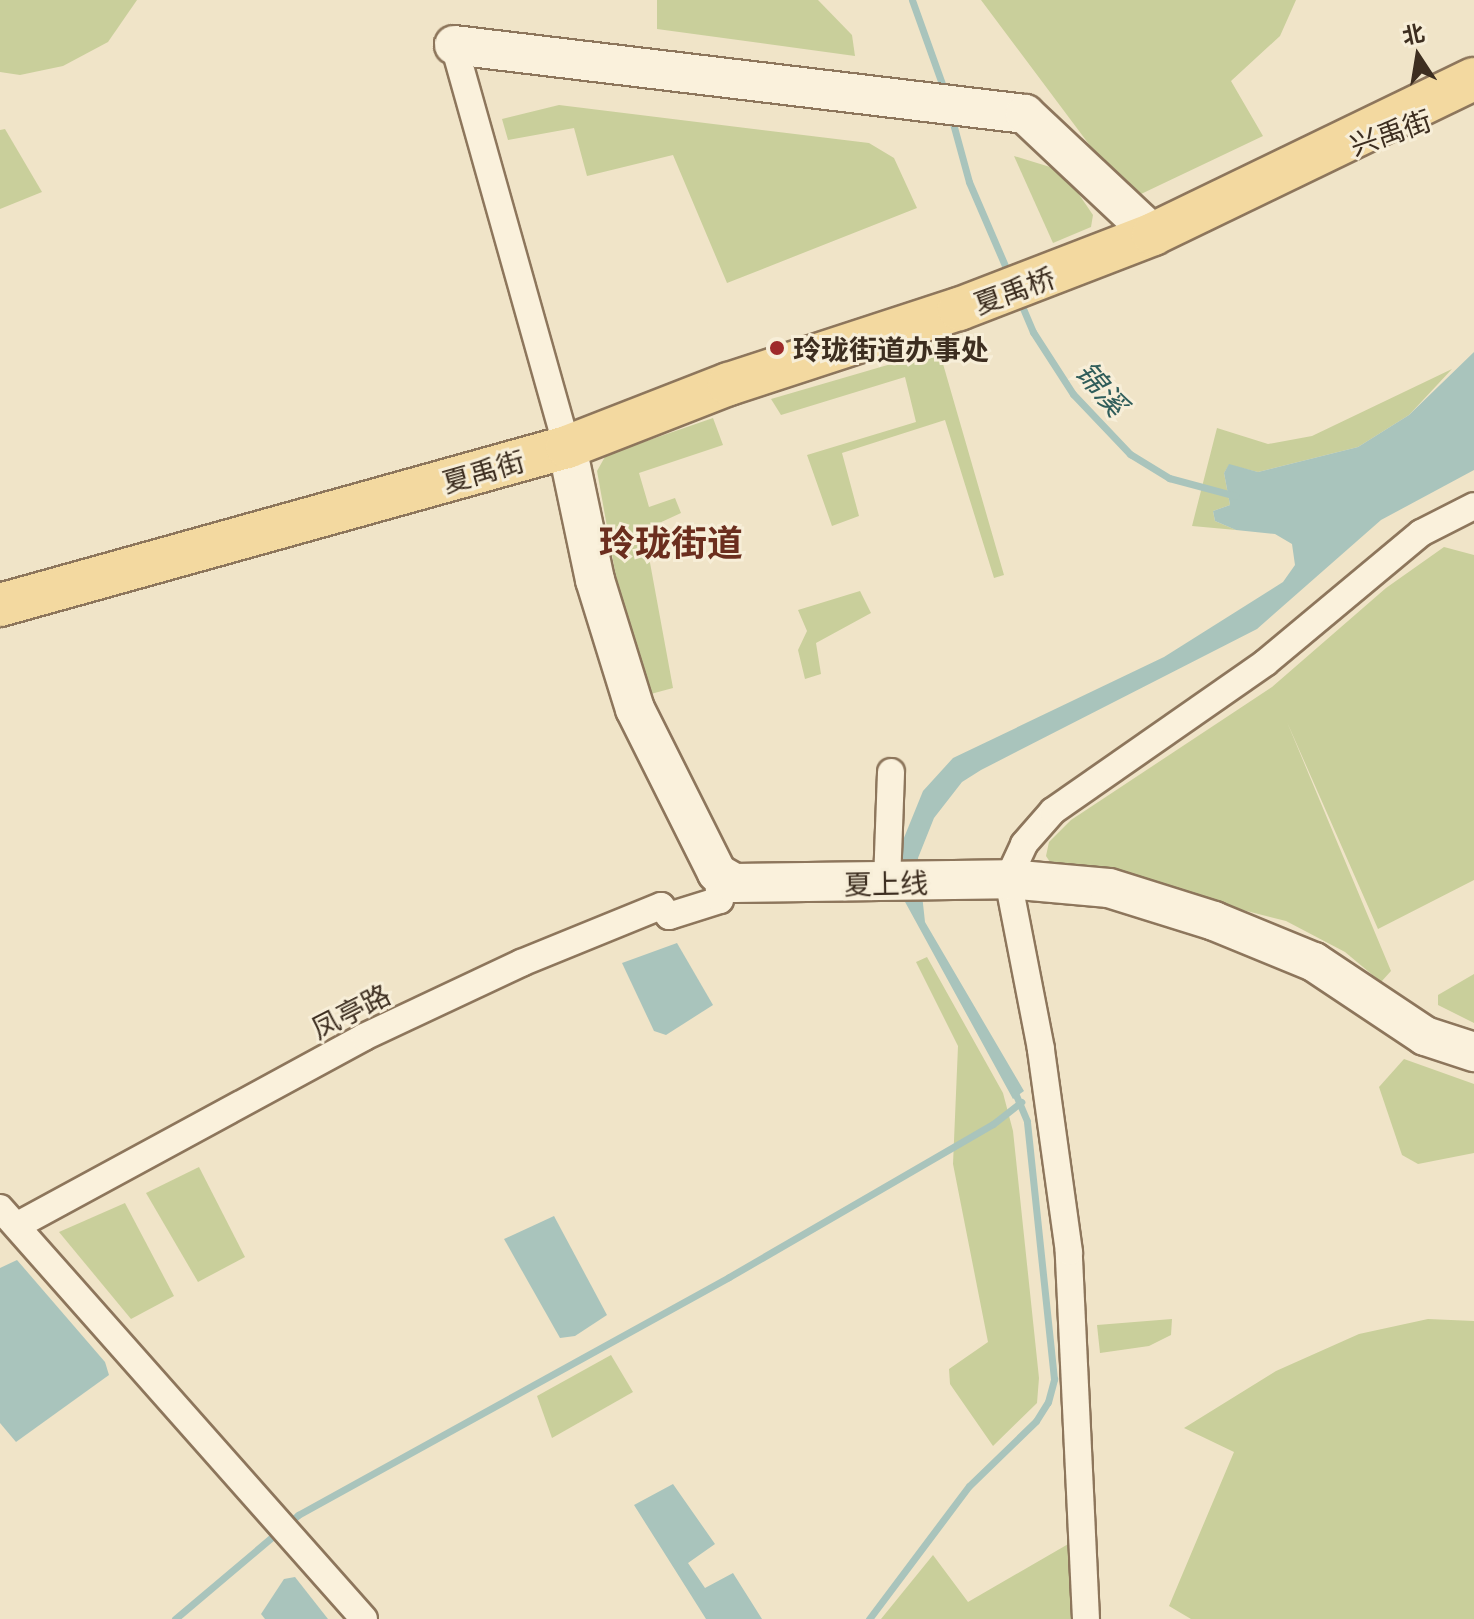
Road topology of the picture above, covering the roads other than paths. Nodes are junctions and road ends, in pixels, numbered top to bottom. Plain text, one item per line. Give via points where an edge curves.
1 (454, 45) joint
2 (1474, 79) edge
3 (1474, 103) edge
4 (1307, 159) junction
5 (1153, 234) junction
6 (959, 309) joint
7 (567, 447) junction
8 (1474, 506) edge
9 (0, 605) edge
10 (891, 772) dead end
11 (717, 873) junction
12 (1008, 879) junction
13 (887, 882) junction
14 (1474, 1052) edge
15 (9, 1216) edge
16 (364, 1619) edge
17 (1086, 1619) edge

1 - 5 street via 1025,114
1 - 7 street
2 - 4 main road, 兴禹街
3 - 4 main road, 兴禹街
4 - 5 main road, 兴禹街
5 - 6 main road, 夏禹桥
6 - 7 main road, 夏禹街 via 729,384
7 - 9 main road, 夏禹街
7 - 11 street via 595,580 635,709
8 - 12 street via 1421,533 1265,663 1053,811 1024,844
10 - 13 street
11 - 13 street, 夏上线 via 734,883
11 - 15 street, 凤亭路 via 720,900 669,916 661,906 507,969
12 - 13 street, 夏上线
12 - 14 street, 夏上线 via 1109,888 1214,921 1314,962 1425,1036
12 - 17 street via 1041,1049 1069,1252
15 - 16 street

